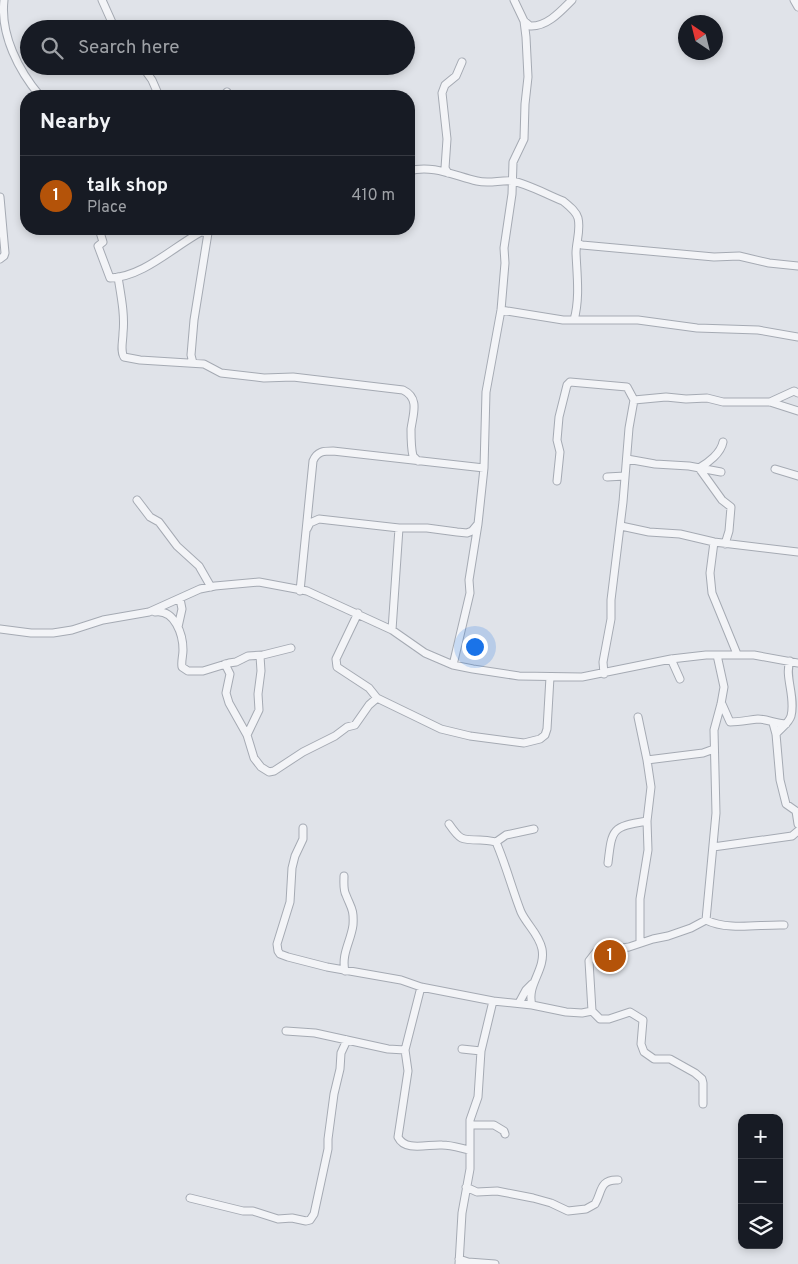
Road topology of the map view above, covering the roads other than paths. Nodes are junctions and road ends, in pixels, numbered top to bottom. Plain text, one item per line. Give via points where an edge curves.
1 (4, 0) edge
2 (102, 0) edge
3 (514, 0) edge
4 (572, 0) edge
5 (794, 0) edge
6 (798, 7) edge
7 (111, 20) edge
8 (524, 21) junction
9 (462, 62) dead end
10 (20, 72) edge
11 (22, 75) edge
12 (148, 75) edge
13 (35, 90) edge
14 (156, 90) edge
15 (415, 170) edge
16 (448, 173) junction
17 (513, 182) junction
18 (0, 197) edge
19 (101, 235) edge
20 (194, 235) edge
21 (208, 235) edge
22 (577, 243) junction
23 (0, 259) edge
24 (798, 266) edge
25 (118, 278) junction
26 (500, 310) junction
27 (574, 320) junction
28 (798, 337) edge
29 (193, 363) junction
30 (798, 393) edge
31 (634, 400) junction
32 (770, 402) junction
33 (798, 411) edge
34 (723, 442) dead end
35 (627, 459) junction
36 (418, 461) junction
37 (472, 466) junction
38 (484, 468) junction
39 (699, 468) junction
40 (775, 469) dead end
41 (721, 472) dead end
42 (625, 476) junction
43 (798, 476) edge
44 (607, 477) dead end
45 (482, 480) junction
46 (557, 481) dead end
47 (137, 500) dead end
48 (308, 512) junction
49 (316, 520) junction
50 (478, 524) junction
51 (621, 526) junction
52 (399, 528) junction
53 (306, 530) junction
54 (714, 542) junction
55 (725, 544) junction
56 (798, 552) edge
57 (211, 587) junction
58 (300, 591) junction
59 (180, 598) junction
60 (140, 614) junction
61 (358, 614) junction
62 (178, 627) junction
63 (0, 629) edge
64 (392, 630) junction
65 (291, 648) dead end
66 (456, 652) junction
67 (737, 654) junction
68 (717, 655) junction
69 (260, 656) junction
70 (671, 659) junction
71 (794, 662) edge
72 (225, 664) junction
73 (453, 665) junction
74 (464, 667) junction
75 (604, 674) junction
76 (550, 677) junction
77 (680, 679) dead end
78 (377, 698) junction
79 (721, 704) junction
80 (638, 717) dead end
81 (773, 723) junction
82 (786, 724) junction
83 (776, 734) junction
84 (247, 735) junction
85 (714, 749) junction
86 (647, 760) junction
87 (274, 771) junction
88 (267, 779) dead end
89 (646, 821) junction
90 (449, 824) dead end
91 (798, 824) edge
92 (303, 828) dead end
93 (534, 829) dead end
94 (798, 831) edge
95 (496, 842) junction
96 (713, 847) junction
97 (608, 863) dead end
98 (344, 876) dead end
99 (706, 920) junction
100 (784, 925) dead end
101 (640, 943) junction
102 (345, 971) junction
103 (532, 984) junction
104 (421, 986) junction
105 (493, 1002) junction
106 (519, 1003) junction
107 (532, 1005) junction
108 (592, 1011) junction
109 (286, 1031) dead end
110 (347, 1040) junction
111 (462, 1049) dead end
112 (405, 1050) junction
113 (481, 1051) junction
114 (703, 1104) dead end
115 (470, 1125) junction
116 (505, 1134) dead end
117 (469, 1150) junction
118 (618, 1180) dead end
119 (466, 1187) junction
120 (190, 1198) dead end
121 (459, 1262) edge
122 (495, 1264) edge

1 - 10 street via 1,11 5,38
2 - 7 street
3 - 8 street
4 - 8 street via 541,25 530,26
5 - 6 street
8 - 17 street via 528,77 524,139 513,162
9 - 16 street via 456,76 445,85 442,93 447,139 445,168
11 - 13 street
12 - 14 street
15 - 16 street
16 - 17 street via 485,183
17 - 22 street via 570,206 578,219
17 - 26 street
18 - 23 street via 5,253
19 - 25 street via 103,242 98,248 110,278
20 - 25 street via 148,266
21 - 29 street via 194,320
22 - 24 street via 714,258 739,256
22 - 27 street via 578,294
25 - 29 street via 123,310 123,356
26 - 27 street
26 - 38 street via 486,392
27 - 28 street via 638,320 697,328 758,330
29 - 36 street via 204,364 221,373 264,378 293,377 403,390 415,404 411,430 413,456
30 - 32 street via 794,391
31 - 32 street via 666,397
31 - 35 street
31 - 46 street via 624,386 570,382 567,385 559,416
32 - 33 street
34 - 39 street via 721,449
35 - 39 street
35 - 42 street
36 - 37 street
36 - 48 street via 322,451 313,461
37 - 38 street
37 - 45 street
38 - 45 street
39 - 41 street
39 - 55 street via 722,500 731,507
40 - 43 street
42 - 44 street
42 - 51 street
45 - 50 street
47 - 57 street via 177,546 200,566
48 - 49 street
48 - 53 street
49 - 52 street
49 - 53 street
50 - 52 street via 467,533
50 - 66 street via 470,593
51 - 54 street
51 - 75 street
52 - 64 street
53 - 58 street
54 - 55 street
54 - 67 street via 710,573 712,593
55 - 56 street
57 - 58 street via 259,582
57 - 59 street
58 - 61 street via 307,591
59 - 60 street
59 - 62 street via 182,609
60 - 62 street via 162,611
60 - 63 street via 53,633
61 - 64 street
61 - 78 street via 335,663 369,688
62 - 72 street via 184,670 203,671
64 - 73 street via 425,653
65 - 69 street
66 - 73 street
66 - 74 street
67 - 68 street
67 - 71 street
68 - 70 street
68 - 79 street via 724,687
69 - 72 street via 248,656
69 - 84 street via 259,710
70 - 75 street
70 - 77 street
71 - 82 street via 788,668 793,702
72 - 84 street via 230,674 227,697
73 - 74 street
74 - 76 street via 519,676
75 - 76 street
76 - 78 street via 547,730 533,742 470,736 441,728
78 - 87 street via 355,725
79 - 81 street via 730,722 759,719
79 - 85 street via 715,725
80 - 86 street
81 - 82 street
81 - 83 street
82 - 83 street
83 - 91 street via 784,800 796,811
84 - 87 street via 258,764 265,771
85 - 86 street
85 - 96 street
86 - 89 street via 651,787
87 - 88 street
89 - 97 street via 618,827 609,845
89 - 101 street via 648,850 640,899
90 - 95 street via 462,840
92 - 102 street via 303,839 292,868 290,902 277,940 278,951 288,957
93 - 95 street via 506,835
94 - 96 street via 792,836
95 - 103 street via 521,912 542,949 540,970
96 - 99 street
98 - 102 street via 345,893 353,912 352,933 344,952
99 - 100 street via 740,926
99 - 101 street via 685,931
101 - 108 street via 602,950 593,955 589,962
102 - 104 street
103 - 106 street
103 - 107 street
104 - 105 street
104 - 112 street
105 - 106 street
105 - 113 street
106 - 107 street
107 - 108 street via 566,1012
108 - 114 street via 600,1019 630,1012 640,1018 644,1052 654,1058 670,1059 695,1073 703,1083
109 - 110 street via 305,1031
110 - 112 street
110 - 120 street via 341,1051 328,1149 312,1218 278,1219
111 - 113 street
112 - 117 street via 408,1071 399,1140 406,1145 443,1145
113 - 115 street via 478,1097
115 - 116 street via 494,1126
115 - 117 street
117 - 119 street via 470,1169
118 - 119 street via 602,1186 595,1204 572,1211 533,1198 498,1191 476,1192
119 - 121 street
121 - 122 street

